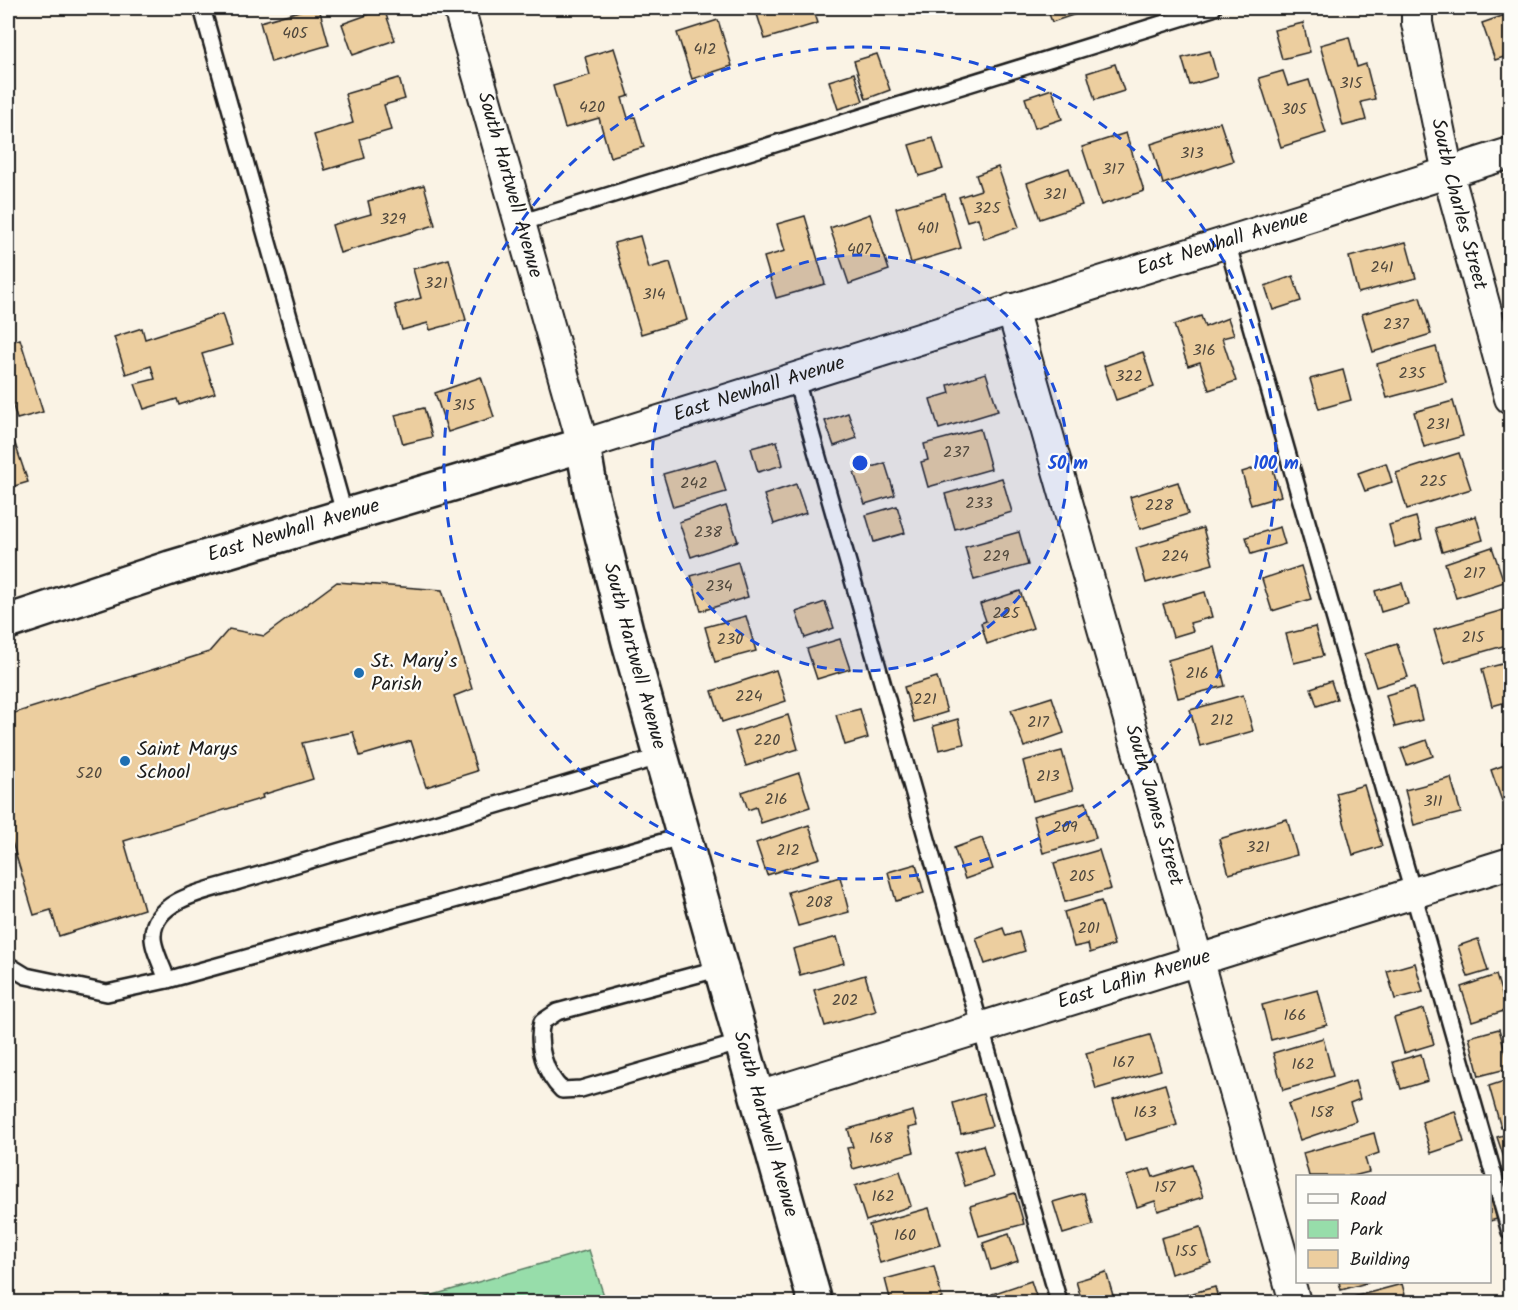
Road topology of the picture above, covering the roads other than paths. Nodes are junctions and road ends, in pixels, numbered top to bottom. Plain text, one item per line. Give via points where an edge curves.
1 (202, 8) edge
2 (459, 8) edge
3 (1213, 8) edge
4 (1417, 8) edge
5 (1510, 153) edge
6 (1448, 173) junction
7 (520, 223) junction
8 (1227, 242) junction
9 (1012, 309) junction
10 (795, 377) junction
11 (1510, 398) edge
12 (583, 445) junction
13 (345, 516) junction
14 (8, 622) edge
15 (662, 756) junction
16 (684, 836) junction
17 (1510, 863) edge
18 (1415, 893) junction
19 (1197, 960) junction
20 (8, 965) edge
21 (721, 968) junction
22 (167, 980) junction
23 (982, 1028) junction
24 (742, 1042) junction
25 (758, 1097) junction
26 (1510, 1232) edge
27 (815, 1302) edge
28 (1059, 1302) edge
29 (1295, 1302) edge

1 - 13 lane
2 - 7 street, South Hartwell Avenue
3 - 7 lane
4 - 6 street, South Charles Street
5 - 6 street, East Newhall Avenue
6 - 8 street, East Newhall Avenue
6 - 11 street, South Charles Street
7 - 12 street, South Hartwell Avenue
8 - 9 street, East Newhall Avenue
8 - 18 lane
9 - 10 street, East Newhall Avenue
9 - 19 street, South James Street
10 - 12 street, East Newhall Avenue
10 - 23 lane
12 - 13 street, East Newhall Avenue
12 - 15 street, South Hartwell Avenue via 591,492
13 - 14 street, East Newhall Avenue
15 - 16 street, South Hartwell Avenue
15 - 22 lane via 175,902 159,915 153,936
16 - 21 street, South Hartwell Avenue
16 - 22 lane
17 - 18 street, East Laflin Avenue
18 - 19 street, East Laflin Avenue
18 - 26 lane
19 - 23 street, East Laflin Avenue
19 - 29 street, South James Street
20 - 22 lane via 26,976 107,993
21 - 24 street, South Hartwell Avenue
21 - 24 lane via 557,1012 542,1022 538,1037 551,1080 562,1090 581,1089
23 - 25 street, East Laflin Avenue
23 - 28 lane
24 - 25 street, South Hartwell Avenue
25 - 27 street, South Hartwell Avenue

